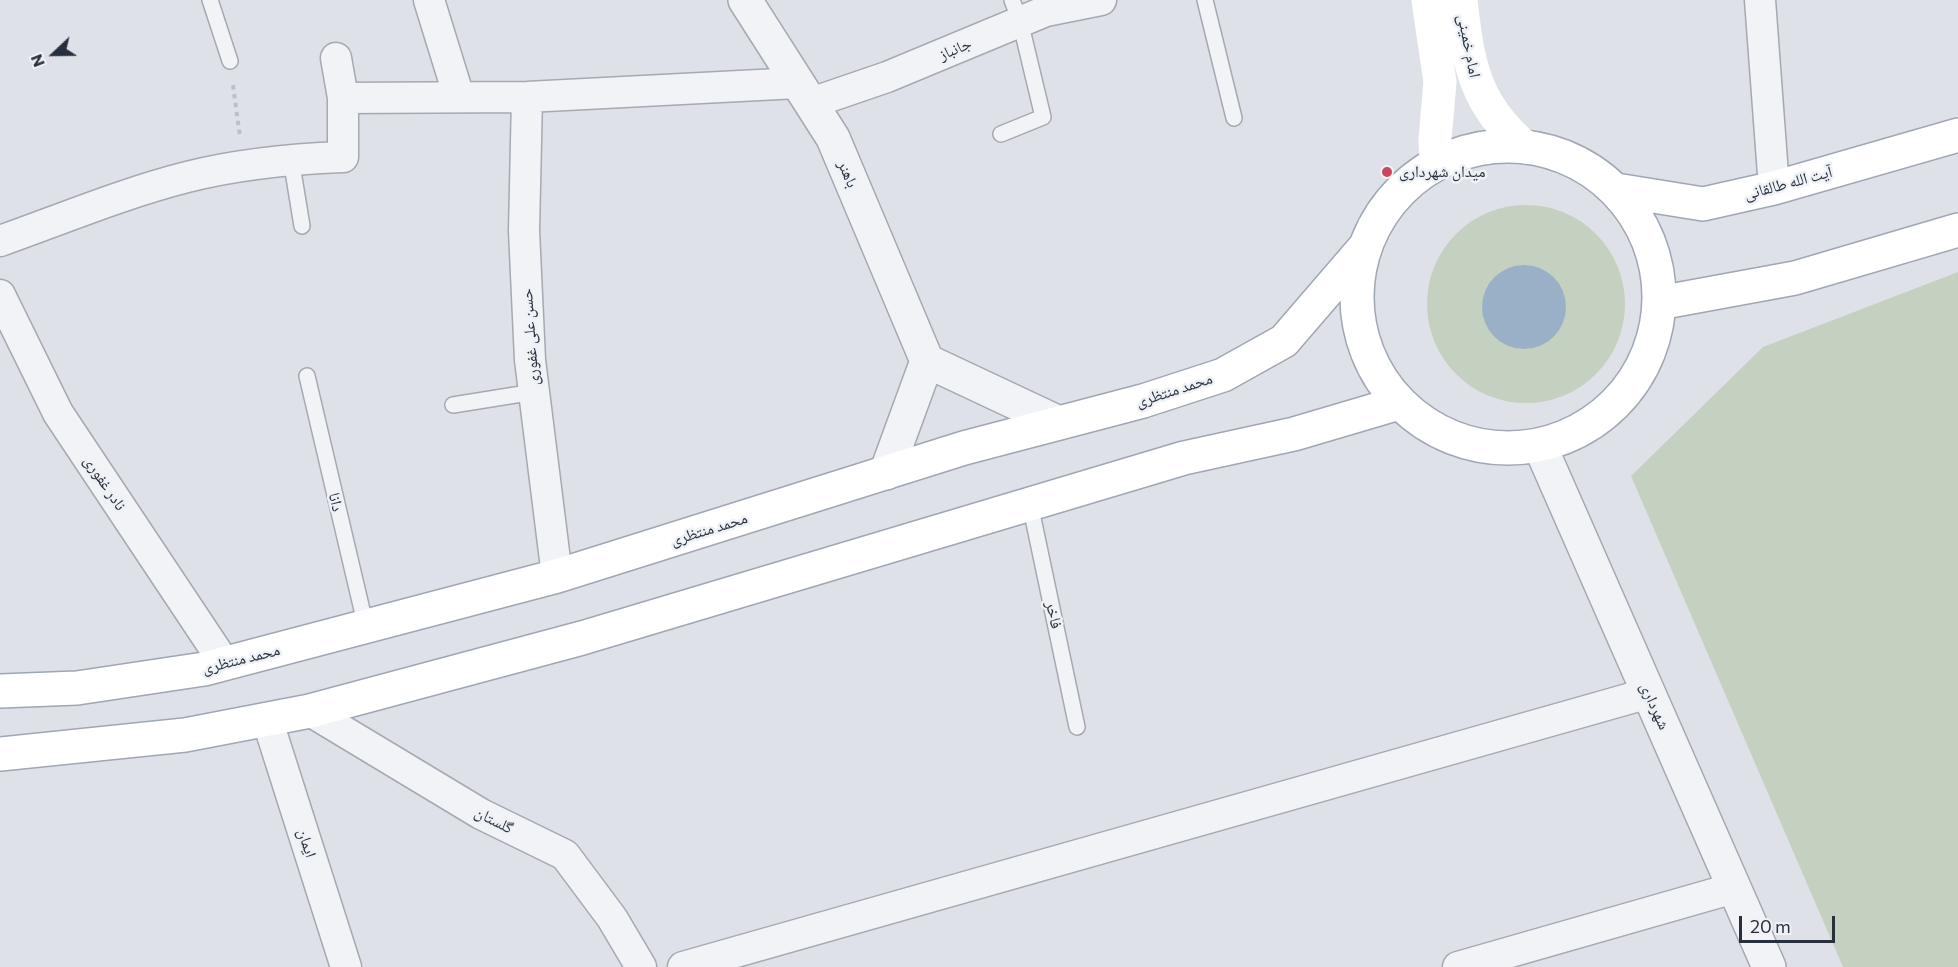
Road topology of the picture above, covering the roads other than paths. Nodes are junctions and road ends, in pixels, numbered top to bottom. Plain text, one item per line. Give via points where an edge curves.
1 (210, 0) edge
2 (429, 0) edge
3 (745, 0) edge
4 (1101, 0) edge
5 (1205, 0) edge
6 (1428, 0) edge
7 (1461, 0) edge
8 (1760, 0) edge
9 (1016, 11) edge
10 (336, 57) dead end
11 (230, 61) road end
12 (804, 93) junction
13 (459, 97) junction
14 (527, 97) junction
15 (343, 98) junction
16 (1234, 118) dead end
17 (1001, 134) dead end
18 (1958, 135) edge
19 (1525, 147) junction
20 (291, 159) junction
21 (1436, 163) junction
22 (1774, 188) junction
23 (1616, 190) junction
24 (302, 226) dead end
25 (1958, 230) edge
26 (0, 241) edge
27 (1364, 248) junction
28 (0, 295) edge
29 (1659, 303) junction
30 (927, 361) junction
31 (307, 376) dead end
32 (534, 392) junction
33 (1399, 403) junction
34 (453, 405) dead end
35 (1059, 423) junction
36 (1540, 446) junction
37 (886, 473) junction
38 (1030, 504) junction
39 (557, 576) junction
40 (366, 627) junction
41 (225, 664) junction
42 (0, 691) edge
43 (1649, 693) junction
44 (310, 711) junction
45 (267, 719) junction
46 (1077, 727) dead end
47 (0, 754) edge
48 (1734, 888) junction
49 (346, 967) edge
50 (641, 967) edge
51 (683, 967) edge
52 (1458, 967) edge
53 (1769, 967) edge

1 - 11 lane
2 - 13 street
3 - 12 street, باهنر
4 - 9 street, جانباز via 1046,11
5 - 16 lane
6 - 21 main road, امام خمینی via 1440,82
7 - 19 main road, امام خمینی via 1472,76 1505,130
8 - 22 street
9 - 12 street, جانباز via 887,77
9 - 17 lane via 1043,117
10 - 15 street
12 - 14 street, جانباز
12 - 30 street, باهنر via 833,138
13 - 14 street, جانباز
13 - 15 street, جانباز
14 - 32 street, حسن علی غفوری via 524,231
15 - 20 street via 343,157
18 - 22 main road, آیت الله طالقانی
19 - 21 main road via 1473,149
19 - 23 main road via 1550,151 1585,166
20 - 24 lane
20 - 26 street via 168,183
21 - 27 main road via 1402,189 1380,214
22 - 23 main road, آیت الله طالقانی via 1703,204
23 - 29 main road via 1641,224 1655,262
25 - 29 main road via 1795,278
27 - 33 main road via 1356,289 1360,330 1375,369
27 - 35 main road, محمد منتظری via 1284,341 1223,375
28 - 41 street, نادر غفوری via 58,413
29 - 36 main road via 1653,343 1636,379 1610,409 1578,432
30 - 35 street
30 - 37 street
31 - 40 lane, دانا
32 - 34 lane
32 - 39 street, حسن علی غفوری
33 - 36 main road via 1440,433 1479,445
33 - 38 main road via 1294,434 1184,458
35 - 37 main road, محمد منتظری
36 - 43 street, شهرداری
37 - 39 main road, محمد منتظری
38 - 44 main road via 582,638
38 - 46 lane, فاخر
39 - 40 main road, محمد منتظری
40 - 41 main road, محمد منتظری
41 - 42 main road, محمد منتظری via 77,688
43 - 48 street, شهرداری
43 - 51 street
44 - 45 main road
44 - 50 street, گلستان via 481,814 565,855 612,918
45 - 47 main road via 185,735
45 - 49 street, ایمان
48 - 52 street
48 - 53 street, شهرداری

